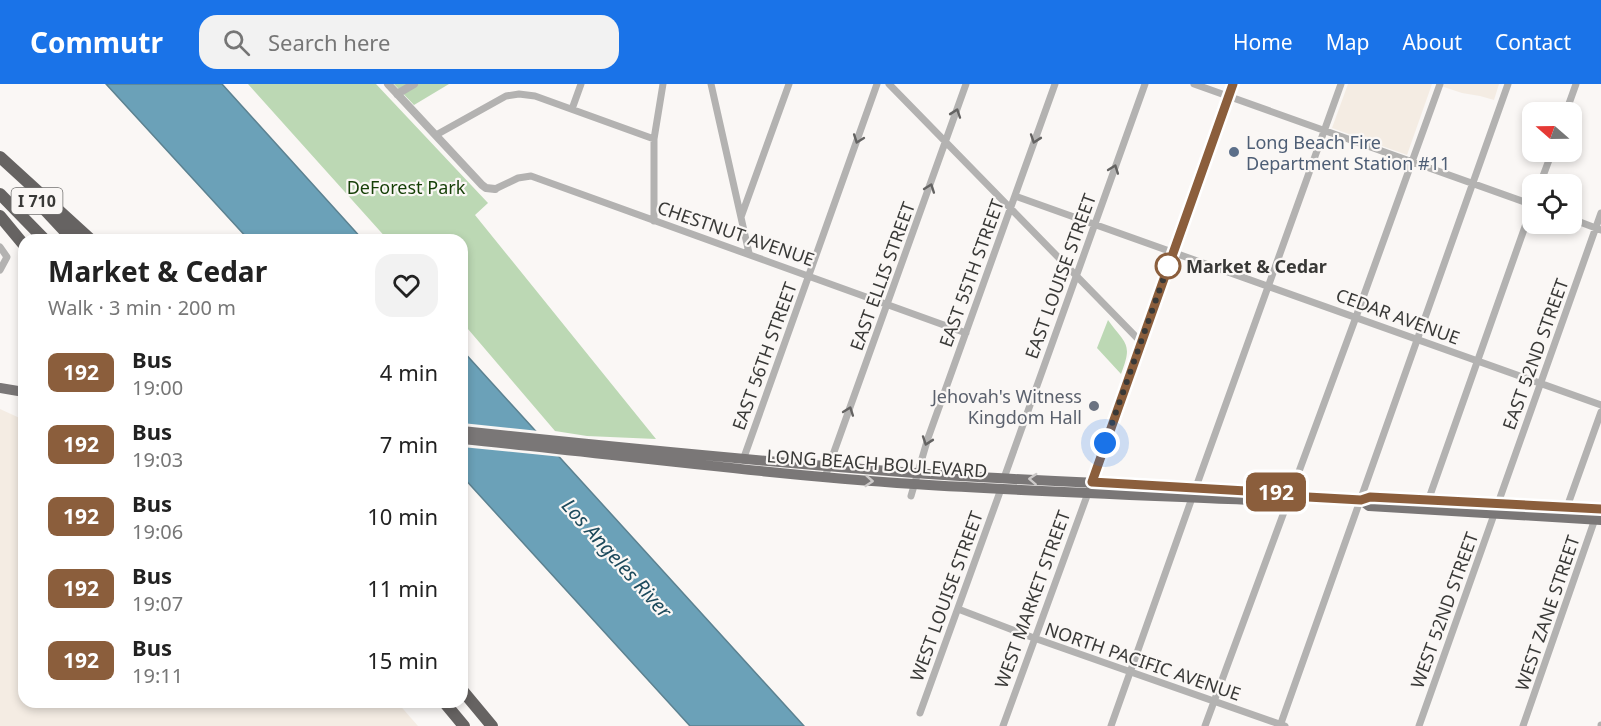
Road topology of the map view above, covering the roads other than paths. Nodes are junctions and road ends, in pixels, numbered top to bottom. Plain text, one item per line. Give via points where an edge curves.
1 (388, 84) edge
2 (414, 84) edge
3 (581, 84) edge
4 (663, 84) edge
5 (711, 84) edge
6 (789, 84) edge
7 (877, 84) edge
8 (889, 84) edge
9 (966, 84) edge
10 (1055, 84) edge
11 (1144, 84) edge
12 (1194, 84) edge
13 (1233, 84) edge
14 (1341, 84) edge
15 (1440, 84) edge
16 (1508, 84) edge
17 (1576, 84) edge
18 (397, 94) junction
19 (1229, 96) junction
20 (1570, 102) edge
21 (572, 109) junction
22 (1324, 131) junction
23 (436, 135) junction
24 (654, 139) junction
25 (946, 143) junction
26 (0, 157) edge
27 (0, 162) edge
28 (1412, 162) junction
29 (1472, 184) junction
30 (495, 189) joint
31 (0, 194) edge
32 (1015, 196) junction
33 (1522, 201) edge
34 (1011, 208) junction
35 (1601, 213) edge
36 (0, 216) edge
37 (741, 217) junction
38 (24, 218) junction
39 (654, 221) junction
40 (1582, 223) edge
41 (1095, 224) junction
42 (1598, 229) edge
43 (36, 234) edge
44 (39, 234) edge
45 (67, 234) edge
46 (84, 234) edge
47 (1523, 234) edge
48 (18, 238) edge
49 (0, 247) edge
50 (1173, 252) junction
51 (749, 253) junction
52 (0, 270) edge
53 (809, 275) junction
54 (1076, 275) junction
55 (1267, 286) junction
56 (888, 304) junction
57 (1356, 317) junction
58 (966, 333) junction
59 (1417, 339) junction
60 (1141, 342) junction
61 (1477, 360) junction
62 (1541, 383) junction
63 (0, 388) edge
64 (18, 391) edge
65 (1601, 405) edge
66 (1601, 412) edge
67 (468, 432) edge
68 (468, 440) edge
69 (670, 457) junction
70 (742, 464) junction
71 (829, 466) junction
72 (917, 473) junction
73 (825, 477) junction
74 (1003, 483) junction
75 (1196, 487) junction
76 (1090, 488) junction
77 (913, 490) junction
78 (1290, 496) junction
79 (1192, 498) junction
80 (1361, 500) junction
81 (1428, 501) junction
82 (1567, 507) junction
83 (1496, 509) junction
84 (1599, 514) edge
85 (958, 609) junction
86 (1034, 638) junction
87 (1130, 672) junction
88 (468, 694) edge
89 (468, 697) edge
90 (1213, 702) junction
91 (448, 708) edge
92 (478, 709) junction
93 (920, 714) dead end
94 (1282, 725) edge
95 (464, 726) edge
96 (492, 726) edge
97 (1003, 726) edge
98 (1111, 726) edge
99 (1205, 726) edge
100 (1419, 726) edge
101 (1523, 726) edge

1 - 18 street
2 - 18 street
3 - 21 street
4 - 24 street
5 - 37 street
6 - 37 street
7 -> 53 street, EAST 56TH STREET
8 - 25 street
25 -> 9 street, EAST ELLIS STREET
10 -> 32 street, EAST 55TH STREET
41 -> 11 street, EAST LOUISE STREET
12 - 19 street
13 - 19 street
14 - 22 street
15 - 28 street
16 - 29 street
17 - 20 street
18 - 23 street
19 - 22 street
19 - 50 street
21 - 23 street via 536,96 513,94
21 - 24 street
22 - 28 street
22 - 55 street
23 - 30 street via 486,188
24 - 39 street
25 - 34 street
56 -> 25 street, EAST ELLIS STREET
26 - 46 highway
27 - 45 highway, I 710
28 - 29 street
28 - 57 street
29 - 33 street
29 - 59 street
30 - 39 street, CHESTNUT AVENUE via 531,176
31 - 38 highway, I 710
32 - 34 street, EAST 55TH STREET
32 - 41 street, CEDAR AVENUE
34 - 54 street
34 - 58 street, EAST 55TH STREET
35 - 42 street, EAST 52ND STREET
36 - 48 highway
37 - 51 street
38 - 43 highway
38 - 44 highway, I 710
39 - 51 street, CHESTNUT AVENUE
40 - 42 street
41 - 50 street, CEDAR AVENUE
41 - 54 street, EAST LOUISE STREET
42 - 62 street, EAST 52ND STREET
47 - 61 street
49 - 52 street via 7,257
50 - 55 street, CEDAR AVENUE
50 - 60 street
51 - 53 street, CHESTNUT AVENUE
53 - 56 street, CHESTNUT AVENUE
53 - 70 street, EAST 56TH STREET
54 - 60 street
54 - 74 street, EAST LOUISE STREET
55 - 57 street, CEDAR AVENUE
55 - 75 street
56 - 58 street, CHESTNUT AVENUE
71 -> 56 street, EAST ELLIS STREET
57 - 59 street, CEDAR AVENUE
57 - 78 street
58 -> 72 street, EAST 55TH STREET
59 - 61 street, CEDAR AVENUE
59 - 80 street
60 - 76 street
61 - 62 street, CEDAR AVENUE
61 - 81 street
62 - 65 street, CEDAR AVENUE
62 - 83 street, EAST 52ND STREET
63 - 64 main road
66 - 82 street
67 - 69 main road, LONG BEACH BOULEVARD
68 - 69 main road, LONG BEACH BOULEVARD
69 - 70 main road, LONG BEACH BOULEVARD
70 - 71 main road, LONG BEACH BOULEVARD
70 - 73 main road, LONG BEACH BOULEVARD
71 - 72 main road, LONG BEACH BOULEVARD
71 - 73 street, EAST ELLIS STREET
72 - 74 main road, LONG BEACH BOULEVARD
72 - 77 street, EAST 55TH STREET
73 -> 77 main road, LONG BEACH BOULEVARD
74 - 76 main road, LONG BEACH BOULEVARD
74 - 77 main road, LONG BEACH BOULEVARD
74 - 85 street, WEST LOUISE STREET
75 - 76 main road, LONG BEACH BOULEVARD
75 - 78 main road, LONG BEACH BOULEVARD
76 - 79 main road, LONG BEACH BOULEVARD
76 - 86 street, WEST MARKET STREET
78 - 79 main road, LONG BEACH BOULEVARD via 1281,501
78 - 80 main road, LONG BEACH BOULEVARD
78 - 90 street
79 - 87 street
80 - 81 main road, LONG BEACH BOULEVARD via 1370,497
80 - 83 main road, LONG BEACH BOULEVARD via 1369,506
80 - 94 street
81 - 83 main road, LONG BEACH BOULEVARD
82 - 83 main road, LONG BEACH BOULEVARD
82 - 84 main road, LONG BEACH BOULEVARD
83 - 84 main road, LONG BEACH BOULEVARD
83 - 100 street, WEST 52ND STREET
84 - 101 street, WEST ZANE STREET
85 - 86 street, NORTH PACIFIC AVENUE
85 - 93 street, WEST LOUISE STREET
86 - 87 street, NORTH PACIFIC AVENUE
86 - 97 street, WEST MARKET STREET
87 - 90 street, NORTH PACIFIC AVENUE
87 - 98 street
88 - 92 highway
89 - 92 highway
90 - 94 street, NORTH PACIFIC AVENUE
90 - 99 street
91 - 95 highway
92 - 96 highway

